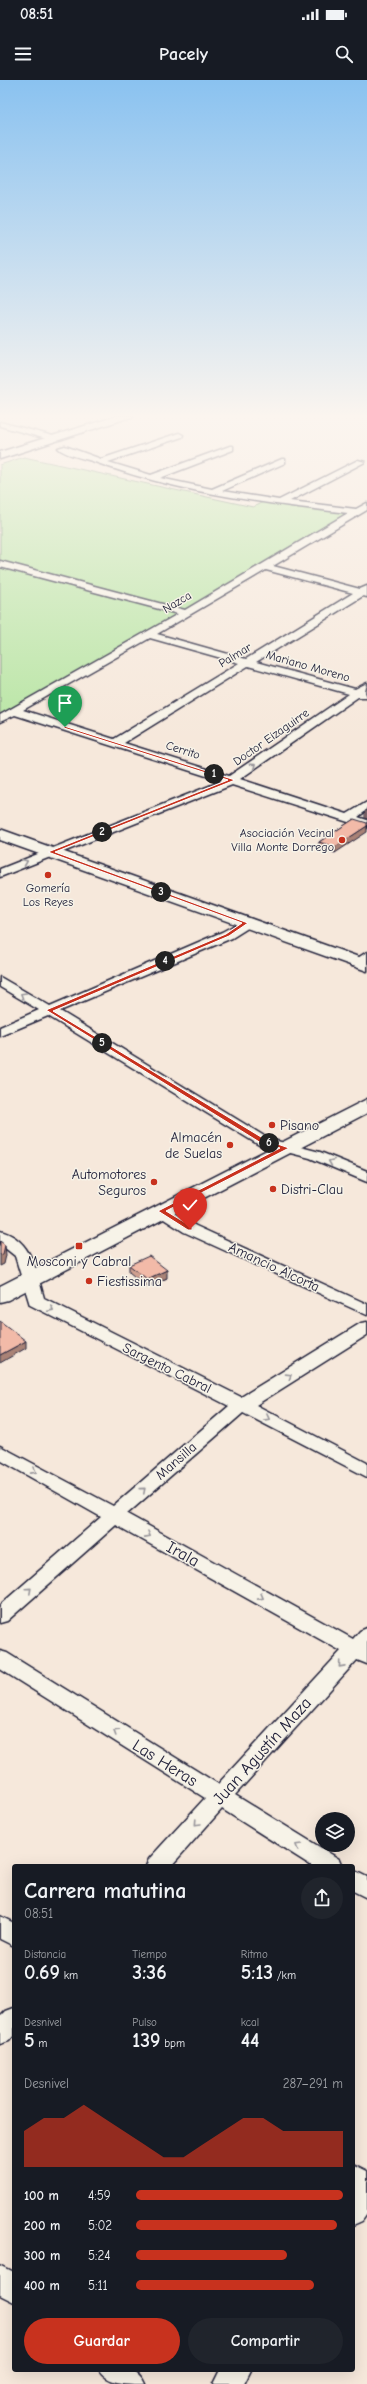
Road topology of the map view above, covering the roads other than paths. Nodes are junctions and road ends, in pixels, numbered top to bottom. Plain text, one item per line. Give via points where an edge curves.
1 (338, 524) edge
2 (0, 564) edge
3 (263, 566) junction
4 (365, 592) edge
5 (186, 613) junction
6 (149, 635) junction
7 (247, 663) junction
8 (367, 686) edge
9 (362, 695) edge
10 (14, 711) junction
11 (0, 719) edge
12 (117, 742) junction
13 (232, 780) junction
14 (367, 804) edge
15 (349, 818) junction
16 (367, 824) edge
17 (0, 834) edge
18 (51, 852) junction
19 (0, 872) edge
20 (246, 923) junction
21 (364, 962) edge
22 (0, 981) edge
23 (49, 1010) junction
24 (0, 1032) edge
25 (367, 1105) edge
26 (286, 1148) junction
27 (367, 1177) edge
28 (162, 1211) junction
29 (0, 1236) edge
30 (30, 1279) junction
31 (0, 1295) edge
32 (367, 1310) edge
33 (367, 1327) edge
34 (242, 1405) junction
35 (0, 1452) edge
36 (367, 1470) edge
37 (113, 1516) junction
38 (0, 1616) edge
39 (363, 1647) edge
40 (0, 1659) edge
41 (220, 1798) junction
42 (159, 1864) edge
43 (328, 1864) edge
44 (355, 1881) edge
45 (367, 1888) edge
46 (0, 1926) edge
47 (12, 1935) edge
48 (12, 2021) edge
49 (0, 2033) edge
50 (355, 2177) edge
51 (367, 2186) edge
52 (367, 2193) edge
53 (355, 2209) edge
54 (0, 2278) edge
55 (12, 2287) edge
56 (116, 2372) edge
57 (236, 2372) edge
58 (131, 2384) edge
59 (227, 2384) edge

1 - 3 street, Nazca
2 - 5 street
3 - 4 street
3 - 5 street, Nazca
4 - 7 street, Palmar
5 - 6 street, Nazca
6 - 7 street, Mariano Moreno
6 - 10 street, Nazca
7 - 9 street, Mariano Moreno
7 - 12 street, Palmar
8 - 9 street, Doctor Eizaguirre
13 -> 9 street, Doctor Eizaguirre
10 - 11 street, Nazca
10 - 12 street, Cerrito
12 - 13 street, Cerrito
13 - 15 street, Cerrito
13 - 18 street, Doctor Eizaguirre
14 - 15 street
15 - 16 street, Cerrito
17 - 18 main road
19 -> 18 street, Doctor Eizaguirre
18 - 20 main road
20 - 21 main road
20 - 23 street via 227,935
23 -> 22 street
23 - 24 street
23 - 26 street via 264,1142
25 - 26 main road
27 -> 26 street via 315,1155
26 - 28 main road
28 - 30 main road
28 - 32 street, Amancio Alcorta via 190,1229
29 - 30 street, Sargento Cabral via 24,1254
30 - 31 main road
30 -> 34 street, Sargento Cabral via 36,1301 44,1306
34 -> 33 street, Mansilla
34 -> 36 street, Sargento Cabral
37 -> 34 street, Mansilla
35 -> 37 street, Irala
38 -> 37 street, Mansilla
37 -> 39 street, Irala
39 -> 41 street, Juan Agustín Maza
41 -> 40 street, Las Heras
41 -> 42 street, Juan Agustín Maza
43 -> 41 street, Las Heras
44 - 45 street
46 - 47 street
48 - 49 street
50 - 51 street
52 - 53 street
54 - 55 street
56 - 58 street
57 - 59 street

